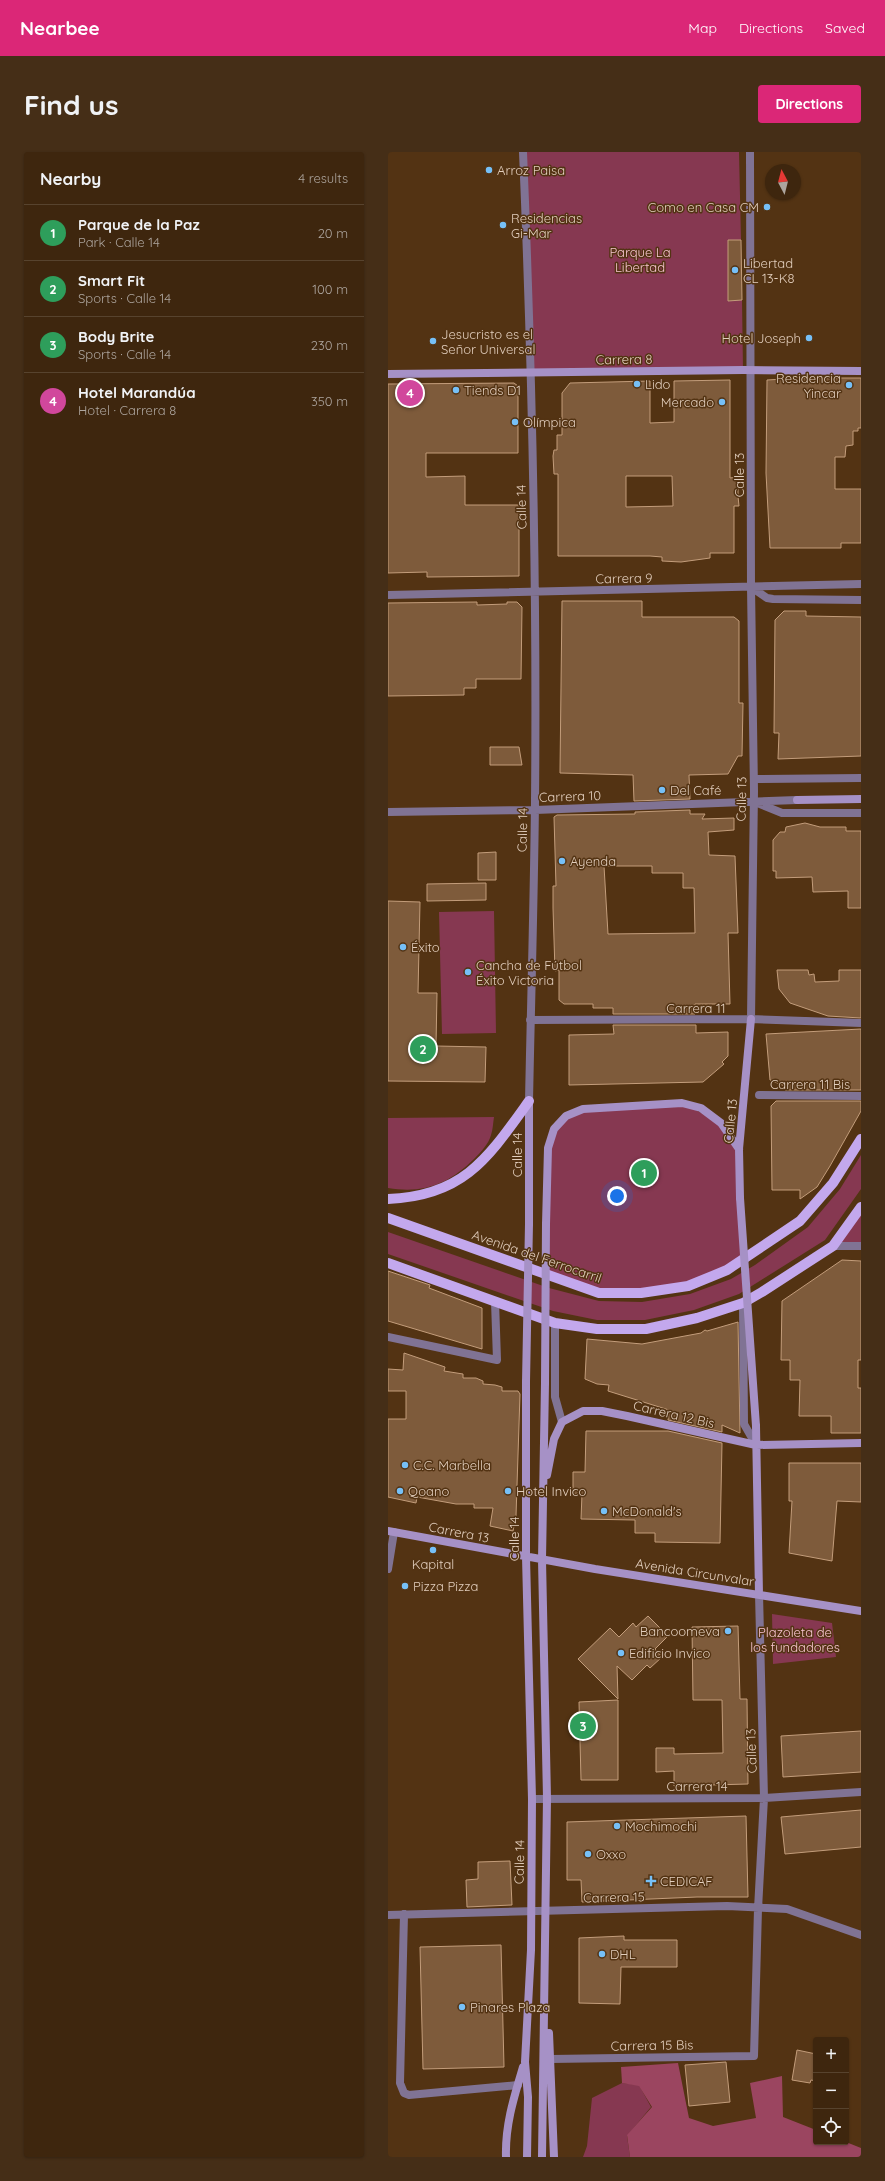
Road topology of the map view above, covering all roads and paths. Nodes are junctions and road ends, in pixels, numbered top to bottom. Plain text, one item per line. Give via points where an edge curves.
1 (523, 152) edge
2 (750, 152) edge
3 (752, 370) junction
4 (861, 371) edge
5 (531, 372) junction
6 (388, 374) edge
7 (861, 584) edge
8 (751, 587) junction
9 (535, 591) junction
10 (388, 595) edge
11 (861, 600) edge
12 (861, 778) edge
13 (754, 779) junction
14 (861, 799) edge
15 (797, 800) joint
16 (753, 801) junction
17 (535, 810) junction
18 (388, 812) edge
19 (861, 813) edge
20 (751, 1019) junction
21 (530, 1020) junction
22 (861, 1023) edge
23 (760, 1096) dead end
24 (861, 1096) edge
25 (529, 1101) junction
26 (861, 1139) edge
27 (739, 1149) junction
28 (388, 1199) edge
29 (861, 1207) edge
30 (388, 1218) edge
31 (833, 1246) junction
32 (861, 1246) edge
33 (388, 1263) edge
34 (495, 1301) junction
35 (742, 1303) junction
36 (555, 1323) junction
37 (388, 1337) edge
38 (562, 1422) junction
39 (861, 1443) edge
40 (756, 1445) junction
41 (543, 1497) junction
42 (391, 1532) edge
43 (526, 1557) junction
44 (542, 1560) junction
45 (388, 1569) edge
46 (759, 1594) junction
47 (861, 1611) edge
48 (861, 1792) edge
49 (547, 1798) junction
50 (764, 1798) junction
51 (532, 1799) junction
52 (758, 1909) junction
53 (530, 1910) junction
54 (546, 1910) junction
55 (404, 1914) junction
56 (388, 1915) edge
57 (861, 1935) edge
58 (545, 1974) junction
59 (754, 2056) joint
60 (551, 2059) junction
61 (525, 2062) junction
62 (518, 2085) junction
63 (506, 2157) edge
64 (527, 2157) edge
65 (542, 2157) edge
66 (554, 2157) edge

1 - 5 street, Calle 14
2 - 3 street, Calle 13
3 - 4 main road, Carrera 8
3 - 5 main road, Carrera 8
3 - 8 street, Calle 13
5 - 6 main road, Carrera 8
5 - 9 street, Calle 14
7 - 8 street, Carrera 9
8 - 9 street, Carrera 9
8 - 11 street via 773,600
8 - 13 street, Calle 13
9 - 10 street, Carrera 9
9 - 17 street, Calle 14
12 - 13 street
13 - 16 street, Calle 13
14 - 15 main road, Carrera 10
15 - 16 street, Carrera 10
16 - 17 street, Carrera 10
16 - 19 street, Carrera 10 via 782,813
16 - 20 street, Calle 13
17 - 18 street, Carrera 10
17 - 21 street, Calle 14
20 - 21 street, Carrera 11
20 - 22 street, Carrera 11
20 - 27 main road, Calle 13
21 - 25 street, Calle 14
23 - 24 street, Carrera 11 Bis
25 - 28 main road via 500,1140 463,1178 441,1190 406,1198
25 - 43 main road, Calle 14, bridge
26 - 30 main road, Avenida del Ferrocarril via 833,1183 800,1221 727,1270 688,1286 641,1293 599,1292
27 - 40 main road, Calle 13, bridge
27 - 41 main road, Calle 14, bridge via 721,1123 701,1108 682,1103 583,1109 566,1116 554,1129 548,1148
29 - 31 main road
31 - 32 street
31 - 35 main road
33 - 34 main road
34 - 36 main road
34 - 37 street via 496,1360
35 - 36 main road via 697,1318 646,1329 597,1329
35 - 40 street, Calle 13 via 744,1424
36 - 38 street via 556,1397
38 - 40 main road, Carrera 12 Bis via 583,1411 602,1411
38 - 41 main road via 554,1439
39 - 40 main road, Carrera 12 Bis
40 - 46 main road, Calle 13
41 - 44 main road, Calle 14
42 - 43 main road, Carrera 13
42 - 45 street
43 - 44 main road, Avenida Circunvalar
43 - 51 main road, Calle 14
44 - 46 main road, Avenida Circunvalar
44 - 49 main road, Calle 14
46 - 47 main road, Avenida Circunvalar
46 - 50 street, Calle 13
48 - 50 street, Carrera 14
49 - 50 street, Carrera 14
49 - 51 street, Carrera 14
49 - 54 main road, Calle 14
50 - 52 street, Calle 13
51 - 53 main road, Calle 14
52 - 54 street, Carrera 15 via 727,1906
52 - 57 street, Carrera 15 via 787,1910
52 - 59 street, Calle 13
53 - 54 street, Carrera 15
53 - 55 street, Carrera 15
53 - 61 main road, Calle 14
54 - 58 main road, Calle 14
55 - 56 street, Carrera 15
55 - 62 street via 400,2083 404,2093 409,2095
58 - 60 main road
58 - 65 main road, Calle 14
59 - 60 street, Carrera 15 Bis
60 - 66 main road
61 - 62 main road
61 - 64 main road, Calle 14 via 528,2096
62 - 63 main road via 509,2113

